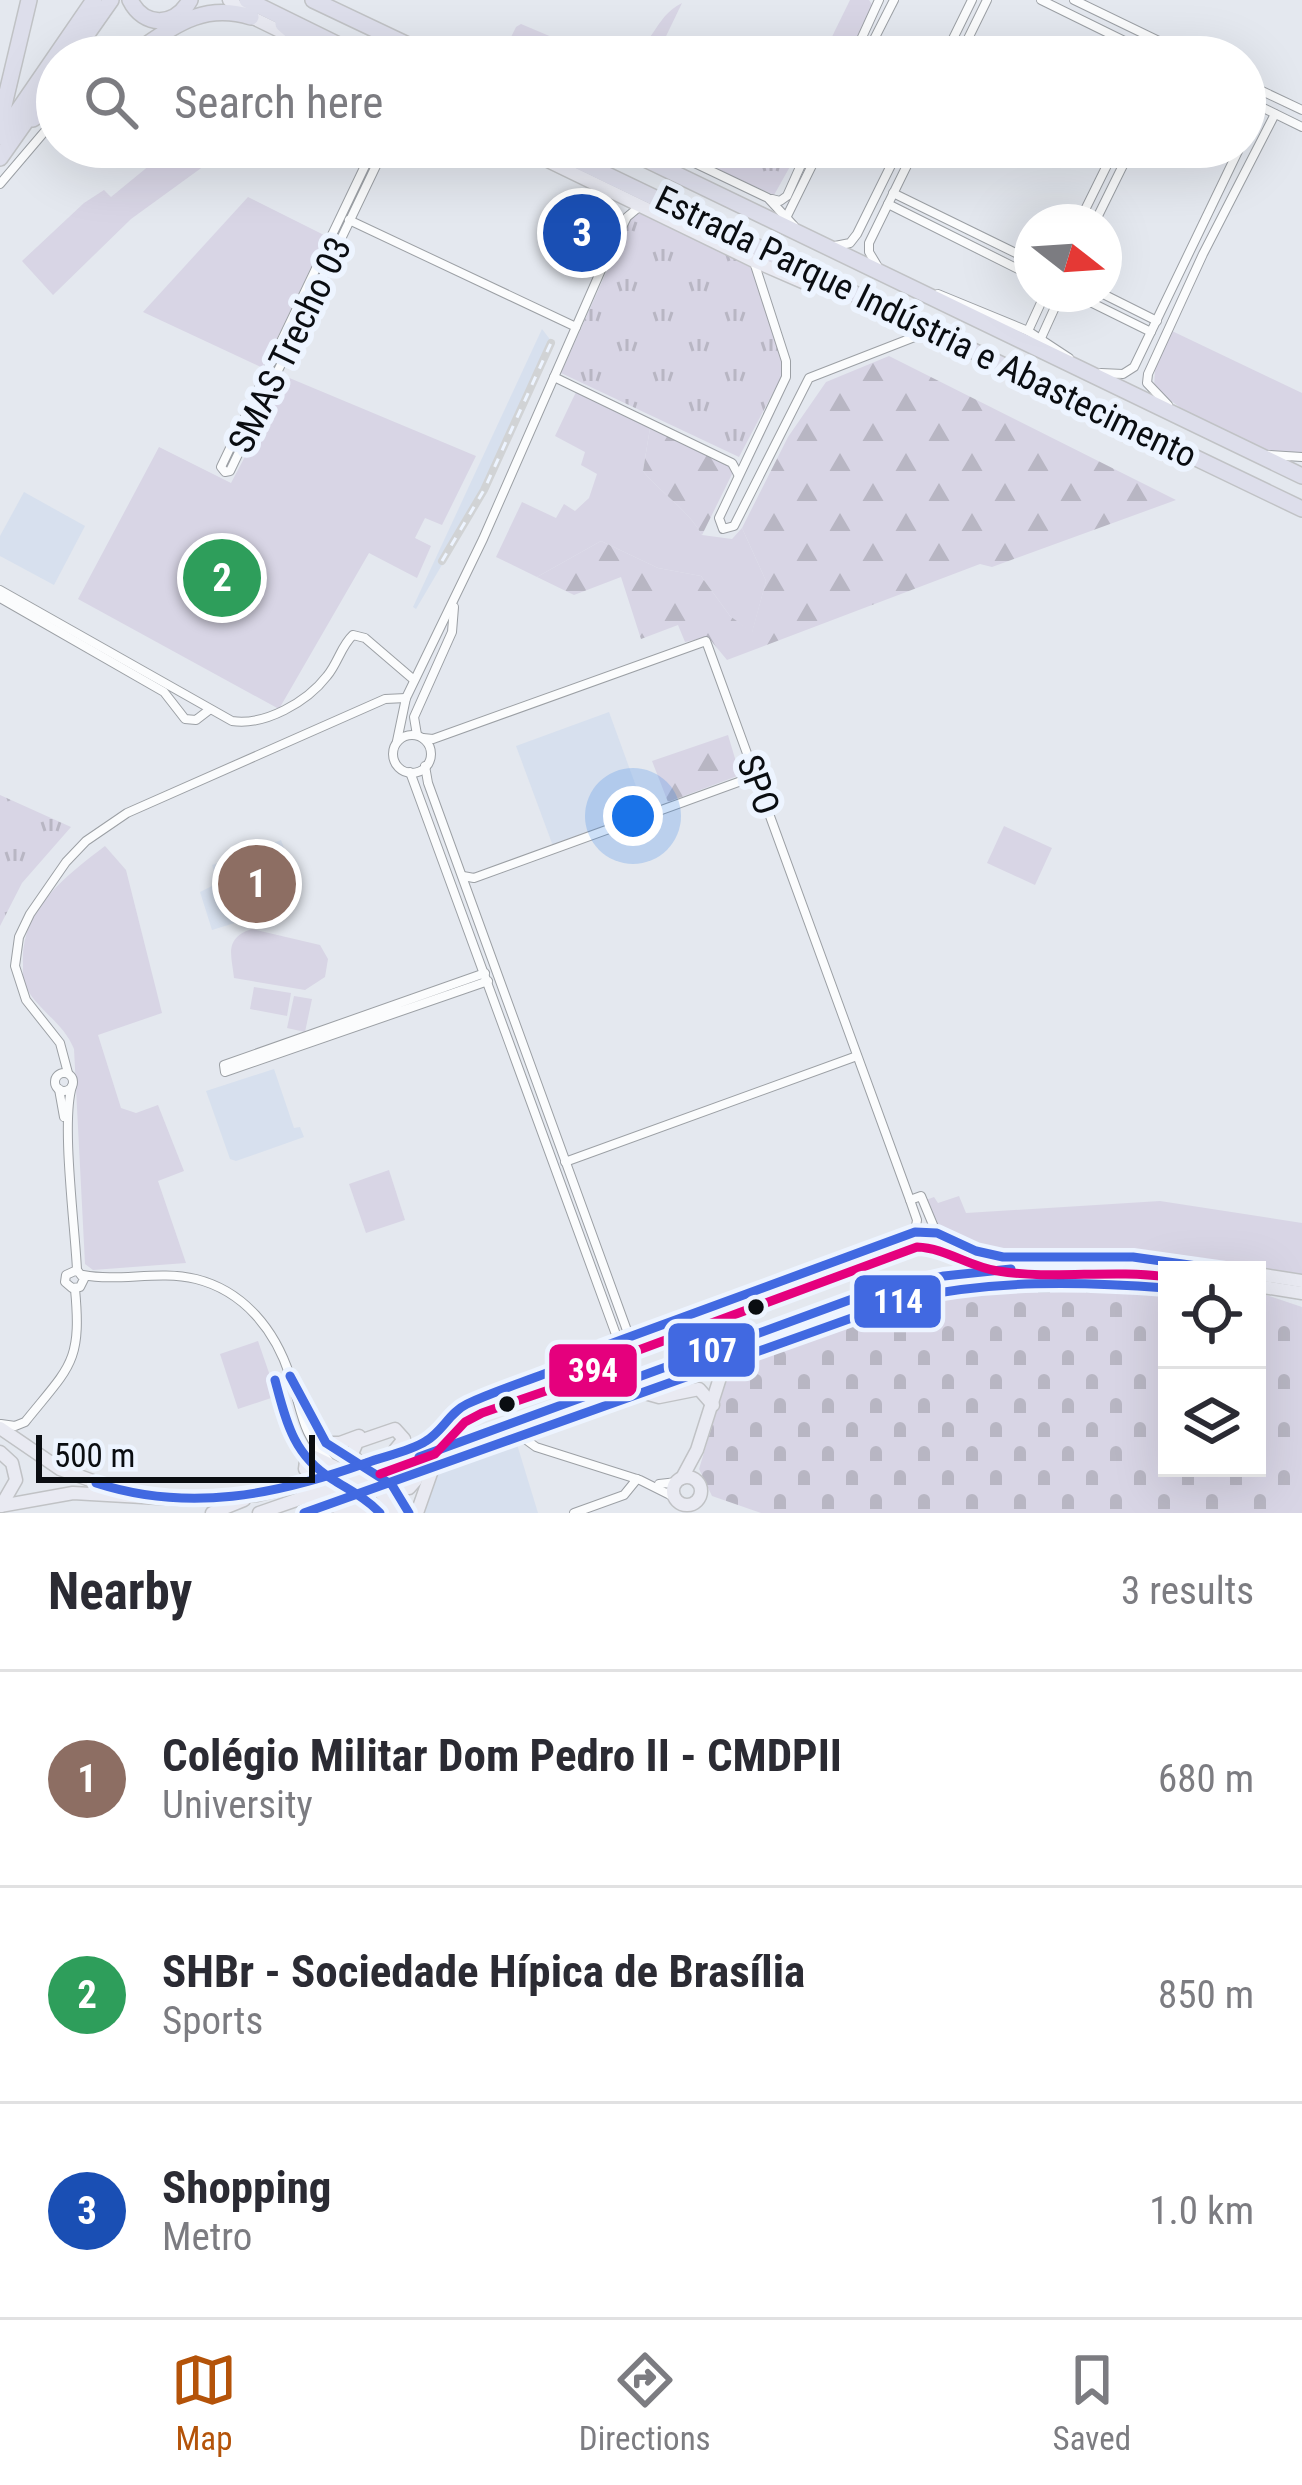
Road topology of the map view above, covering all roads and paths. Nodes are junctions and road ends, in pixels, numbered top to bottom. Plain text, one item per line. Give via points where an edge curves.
1 (29, 0) edge
2 (94, 0) edge
3 (111, 0) edge
4 (130, 0) edge
5 (190, 0) edge
6 (229, 0) edge
7 (314, 0) edge
8 (332, 0) edge
9 (879, 0) edge
10 (894, 0) edge
11 (1041, 0) edge
12 (1077, 1) edge
13 (978, 2) edge
14 (254, 9) edge
15 (1071, 15) junction
16 (1128, 26) junction
17 (955, 35) edge
18 (69, 36) edge
19 (86, 36) edge
20 (164, 36) edge
21 (293, 36) edge
22 (315, 36) edge
23 (390, 36) edge
24 (401, 36) edge
25 (867, 36) edge
26 (872, 36) edge
27 (968, 36) edge
28 (1114, 36) edge
29 (1120, 36) edge
30 (1149, 36) edge
31 (18, 52) junction
32 (36, 85) edge
33 (0, 93) edge
34 (1266, 93) edge
35 (36, 107) edge
36 (1266, 109) edge
37 (1302, 110) edge
38 (1276, 114) junction
39 (36, 116) edge
40 (1266, 119) edge
41 (0, 122) edge
42 (25, 123) junction
43 (1270, 125) junction
44 (1302, 127) edge
45 (1266, 133) edge
46 (0, 137) edge
47 (36, 142) edge
48 (0, 158) edge
49 (365, 168) edge
50 (373, 168) edge
51 (560, 168) edge
52 (587, 168) edge
53 (657, 168) edge
54 (665, 168) edge
55 (705, 168) edge
56 (802, 168) edge
57 (808, 168) edge
58 (890, 168) edge
59 (899, 168) edge
60 (906, 168) edge
61 (1106, 168) edge
62 (1121, 168) edge
63 (1230, 168) edge
64 (1248, 168) edge
65 (904, 171) junction
66 (1098, 183) junction
67 (0, 184) edge
68 (1110, 189) junction
69 (794, 191) junction
70 (898, 195) junction
71 (768, 198) junction
72 (1088, 204) edge
73 (1103, 204) edge
74 (638, 206) junction
75 (893, 206) junction
76 (867, 214) junction
77 (345, 218) junction
78 (786, 218) junction
79 (879, 220) junction
80 (798, 232) junction
81 (1193, 245) junction
82 (825, 246) junction
83 (1205, 250) junction
84 (1010, 251) junction
85 (1014, 253) edge
86 (754, 261) junction
87 (1005, 262) junction
88 (1014, 267) edge
89 (883, 273) junction
90 (315, 284) junction
91 (848, 291) junction
92 (1171, 292) junction
93 (926, 293) junction
94 (1184, 298) junction
95 (1122, 304) edge
96 (1037, 312) edge
97 (1052, 312) edge
98 (1110, 312) edge
99 (1144, 315) junction
100 (1156, 321) junction
101 (913, 322) junction
102 (576, 326) junction
103 (1138, 326) junction
104 (1028, 331) junction
105 (1151, 332) junction
106 (1041, 338) junction
107 (950, 341) junction
108 (1142, 352) junction
109 (1156, 358) junction
110 (1079, 367) junction
111 (554, 377) junction
112 (1105, 380) junction
113 (1146, 400) junction
114 (1095, 408) junction
115 (1178, 415) junction
116 (1131, 425) junction
117 (1258, 454) junction
118 (1302, 457) edge
119 (746, 460) junction
120 (732, 463) junction
121 (760, 471) junction
122 (1294, 472) edge
123 (739, 475) junction
124 (1302, 489) edge
125 (1273, 495) junction
126 (1302, 507) edge
127 (0, 594) edge
128 (455, 600) junction
129 (437, 635) junction
130 (449, 640) junction
131 (415, 680) junction
132 (406, 698) junction
133 (194, 702) junction
134 (180, 710) junction
135 (205, 713) junction
136 (425, 740) junction
137 (398, 741) junction
138 (425, 766) junction
139 (410, 772) junction
140 (755, 776) junction
141 (449, 843) junction
142 (438, 847) junction
143 (462, 876) junction
144 (474, 878) junction
145 (467, 890) junction
146 (494, 961) junction
147 (485, 973) junction
148 (508, 1020) junction
149 (856, 1056) junction
150 (234, 1065) dead end
151 (64, 1073) junction
152 (73, 1086) junction
153 (59, 1089) junction
154 (546, 1111) junction
155 (535, 1114) junction
156 (565, 1162) junction
157 (576, 1191) junction
158 (565, 1196) junction
159 (910, 1200) junction
160 (916, 1226) junction
161 (935, 1230) junction
162 (591, 1233) junction
163 (580, 1237) junction
164 (1081, 1255) junction
165 (1133, 1258) junction
166 (1158, 1261) edge
167 (1065, 1266) junction
168 (1115, 1268) junction
169 (1158, 1272) edge
170 (1266, 1276) edge
171 (80, 1277) junction
172 (1266, 1286) edge
173 (1302, 1286) edge
174 (612, 1326) junction
175 (731, 1343) junction
176 (624, 1344) junction
177 (597, 1350) junction
178 (700, 1354) junction
179 (725, 1364) junction
180 (290, 1376) junction
181 (631, 1379) junction
182 (610, 1387) junction
183 (638, 1394) junction
184 (712, 1405) junction
185 (517, 1421) junction
186 (0, 1426) edge
187 (433, 1436) junction
188 (326, 1443) junction
189 (455, 1443) junction
190 (546, 1450) junction
191 (0, 1452) edge
192 (534, 1453) dead end
193 (329, 1461) junction
194 (371, 1470) junction
195 (636, 1479) junction
196 (319, 1480) junction
197 (685, 1480) junction
198 (392, 1485) junction
199 (124, 1493) junction
200 (256, 1495) junction
201 (302, 1496) junction
202 (1, 1506) edge
203 (684, 1506) edge
204 (365, 1512) edge
205 (212, 1513) edge
206 (259, 1513) edge
207 (398, 1513) edge
208 (413, 1513) edge
209 (574, 1513) edge

1 - 31 highway
2 - 18 highway
3 - 19 highway
4 - 5 highway via 158,21 178,16
6 - 14 main road
7 - 23 highway
8 - 24 highway
9 - 25 street
10 - 26 street
11 - 15 street
12 - 15 street
12 - 16 street
13 - 17 street
13 - 27 street
14 - 20 highway via 206,12
14 - 21 highway
14 - 22 highway
15 - 28 street
16 - 29 street
16 - 30 street
31 - 33 street
31 - 41 highway
32 - 46 highway
34 - 37 street
35 - 42 highway
36 - 38 street
38 - 43 street
38 - 44 street
39 - 42 highway
40 - 43 street
42 - 48 highway
43 - 45 street
47 - 67 street
49 - 77 street, SMAS Trecho 03
50 - 77 street, SMAS Trecho 03
51 - 74 main road
52 - 74 highway, Estrada Parque Indústria e Abastecimento
53 - 74 highway via 645,175
54 - 80 highway, Estrada Parque Indústria e Abastecimento
55 - 71 street
56 - 69 street
57 - 69 street
58 - 76 street
59 - 65 street
60 - 65 street
61 - 66 street
62 - 68 street
63 - 81 street
64 - 83 street
65 - 70 street
66 - 68 street
66 - 72 street
68 - 73 street
69 - 71 street
69 - 78 street
70 - 75 street
70 - 84 street
71 - 78 street
74 - 86 main road
74 - 91 highway, Estrada Parque Indústria e Abastecimento
74 - 102 street
75 - 79 street
75 - 87 street
76 - 79 street
76 - 82 street via 850,243
77 - 90 street, SMAS Trecho 03
77 - 102 street
78 - 80 street
79 - 89 street via 868,247
80 - 82 highway, Estrada Parque Indústria e Abastecimento
81 - 83 street
81 - 92 street
82 - 89 highway, Estrada Parque Indústria e Abastecimento
83 - 94 street
84 - 85 street
84 - 87 street
86 - 91 main road
86 - 119 street via 786,377
87 - 88 street
89 - 93 highway, Estrada Parque Indústria e Abastecimento
90 - 90 street, SMAS Trecho 03 via 221,467 223,471 230,470
91 - 101 highway, Estrada Parque Indústria e Abastecimento
92 - 94 street
92 - 100 street
93 - 101 highway via 905,297
93 - 104 street
93 - 110 highway, Estrada Parque Indústria e Abastecimento
94 - 109 street
95 - 99 street
96 - 104 street
97 - 106 street
98 - 103 street
99 - 100 street
99 - 103 street
100 - 105 street
101 - 107 highway, Estrada Parque Indústria e Abastecimento
102 - 111 street
103 - 105 street
104 - 106 street
105 - 108 street
106 - 110 street
107 - 114 highway, Estrada Parque Indústria e Abastecimento
107 - 121 street via 916,336 809,378
108 - 109 street
108 - 110 street via 1127,373
109 - 115 street via 1147,383
110 - 112 highway, Estrada Parque Indústria e Abastecimento
111 - 120 street
111 - 128 street
112 - 113 highway, Estrada Parque Indústria e Abastecimento
112 - 114 highway via 1116,403
113 - 115 highway, Estrada Parque Indústria e Abastecimento
113 - 116 highway via 1127,403
114 - 116 highway, Estrada Parque Indústria e Abastecimento
115 - 117 highway, Estrada Parque Indústria e Abastecimento
116 - 125 highway, Estrada Parque Indústria e Abastecimento
117 - 118 street
117 - 122 highway, Estrada Parque Indústria e Abastecimento
119 - 120 street
119 - 121 street
119 - 123 street
120 - 123 street
121 - 123 street via 734,526 723,529 719,518
122 - 125 highway via 1290,488
124 - 126 highway
125 - 126 highway, Estrada Parque Indústria e Abastecimento
127 - 133 street
127 - 134 street via 164,692
128 - 129 street
128 - 130 street
129 - 130 street
129 - 131 street
130 - 136 street via 414,716
131 - 132 street
131 - 135 street via 362,636 351,636 325,679 268,717 237,722
132 - 137 street
132 - 151 street via 385,699 164,795 75,852 38,898 15,956 19,987 56,1034
133 - 134 street
133 - 135 street
134 - 135 street via 190,721
136 - 137 street
136 - 138 street
136 - 140 street, SPO via 703,641
137 - 139 street via 394,761
138 - 139 street
138 - 141 street
139 - 142 street
140 - 144 street
140 - 149 street, SPO
141 - 142 street
141 - 143 street
142 - 147 street
143 - 144 street
143 - 145 street
144 - 145 street
145 - 146 street
146 - 147 street via 487,960
146 - 148 street
147 - 148 street
147 - 150 street
148 - 154 street
148 - 155 street
149 - 156 street
149 - 159 street, SPO
151 - 152 street
151 - 153 street
152 - 153 street
152 - 171 street
153 - 171 street via 71,1261
154 - 155 street
154 - 156 street
155 - 158 street
156 - 157 street
157 - 158 street
157 - 162 street
158 - 163 street
159 - 160 street, SPO
159 - 161 street, SPO via 921,1196
160 - 161 main road
160 - 176 main road
161 - 164 main road via 988,1255
162 - 163 street
162 - 176 street
163 - 174 street
164 - 165 main road
164 - 167 main road via 1084,1262
165 - 166 main road
165 - 168 main road via 1115,1260
167 - 168 main road
167 - 175 main road via 917,1280
168 - 169 main road
170 - 173 main road
171 - 180 street via 164,1274 216,1286 255,1313
171 - 186 street via 79,1336 68,1367 25,1422
172 - 173 main road
174 - 176 street
174 - 177 main road
175 - 178 main road
175 - 179 main road
176 - 177 main road
176 - 181 main road
177 - 182 main road
177 - 187 main road via 476,1399
178 - 179 main road
178 - 181 main road
179 - 184 main road
180 - 188 street
180 - 193 street via 308,1437
181 - 182 main road
181 - 183 main road
182 - 183 main road
182 - 185 main road
183 - 184 main road via 699,1388
184 - 197 main road
185 - 189 main road
185 - 190 street
186 - 199 main road via 60,1469
187 - 188 main road via 393,1424
187 - 194 main road
188 - 194 street
189 - 194 main road
189 - 208 main road via 437,1456
190 - 192 street
190 - 195 street
191 - 202 main road via 16,1480
193 - 194 main road
193 - 196 main road via 306,1461 306,1473
194 - 196 main road, bridge
194 - 198 main road
194 - 198 main road via 410,1465 410,1488
194 - 201 main road
194 - 207 main road
195 - 197 street
195 - 203 street
195 - 209 street via 624,1495
196 - 200 main road
197 - 203 main road
197 - 203 main road via 701,1493
198 - 208 main road
199 - 200 main road
199 - 202 main road
200 - 205 main road
201 - 204 main road
201 - 206 main road
204 - 207 main road via 383,1505

